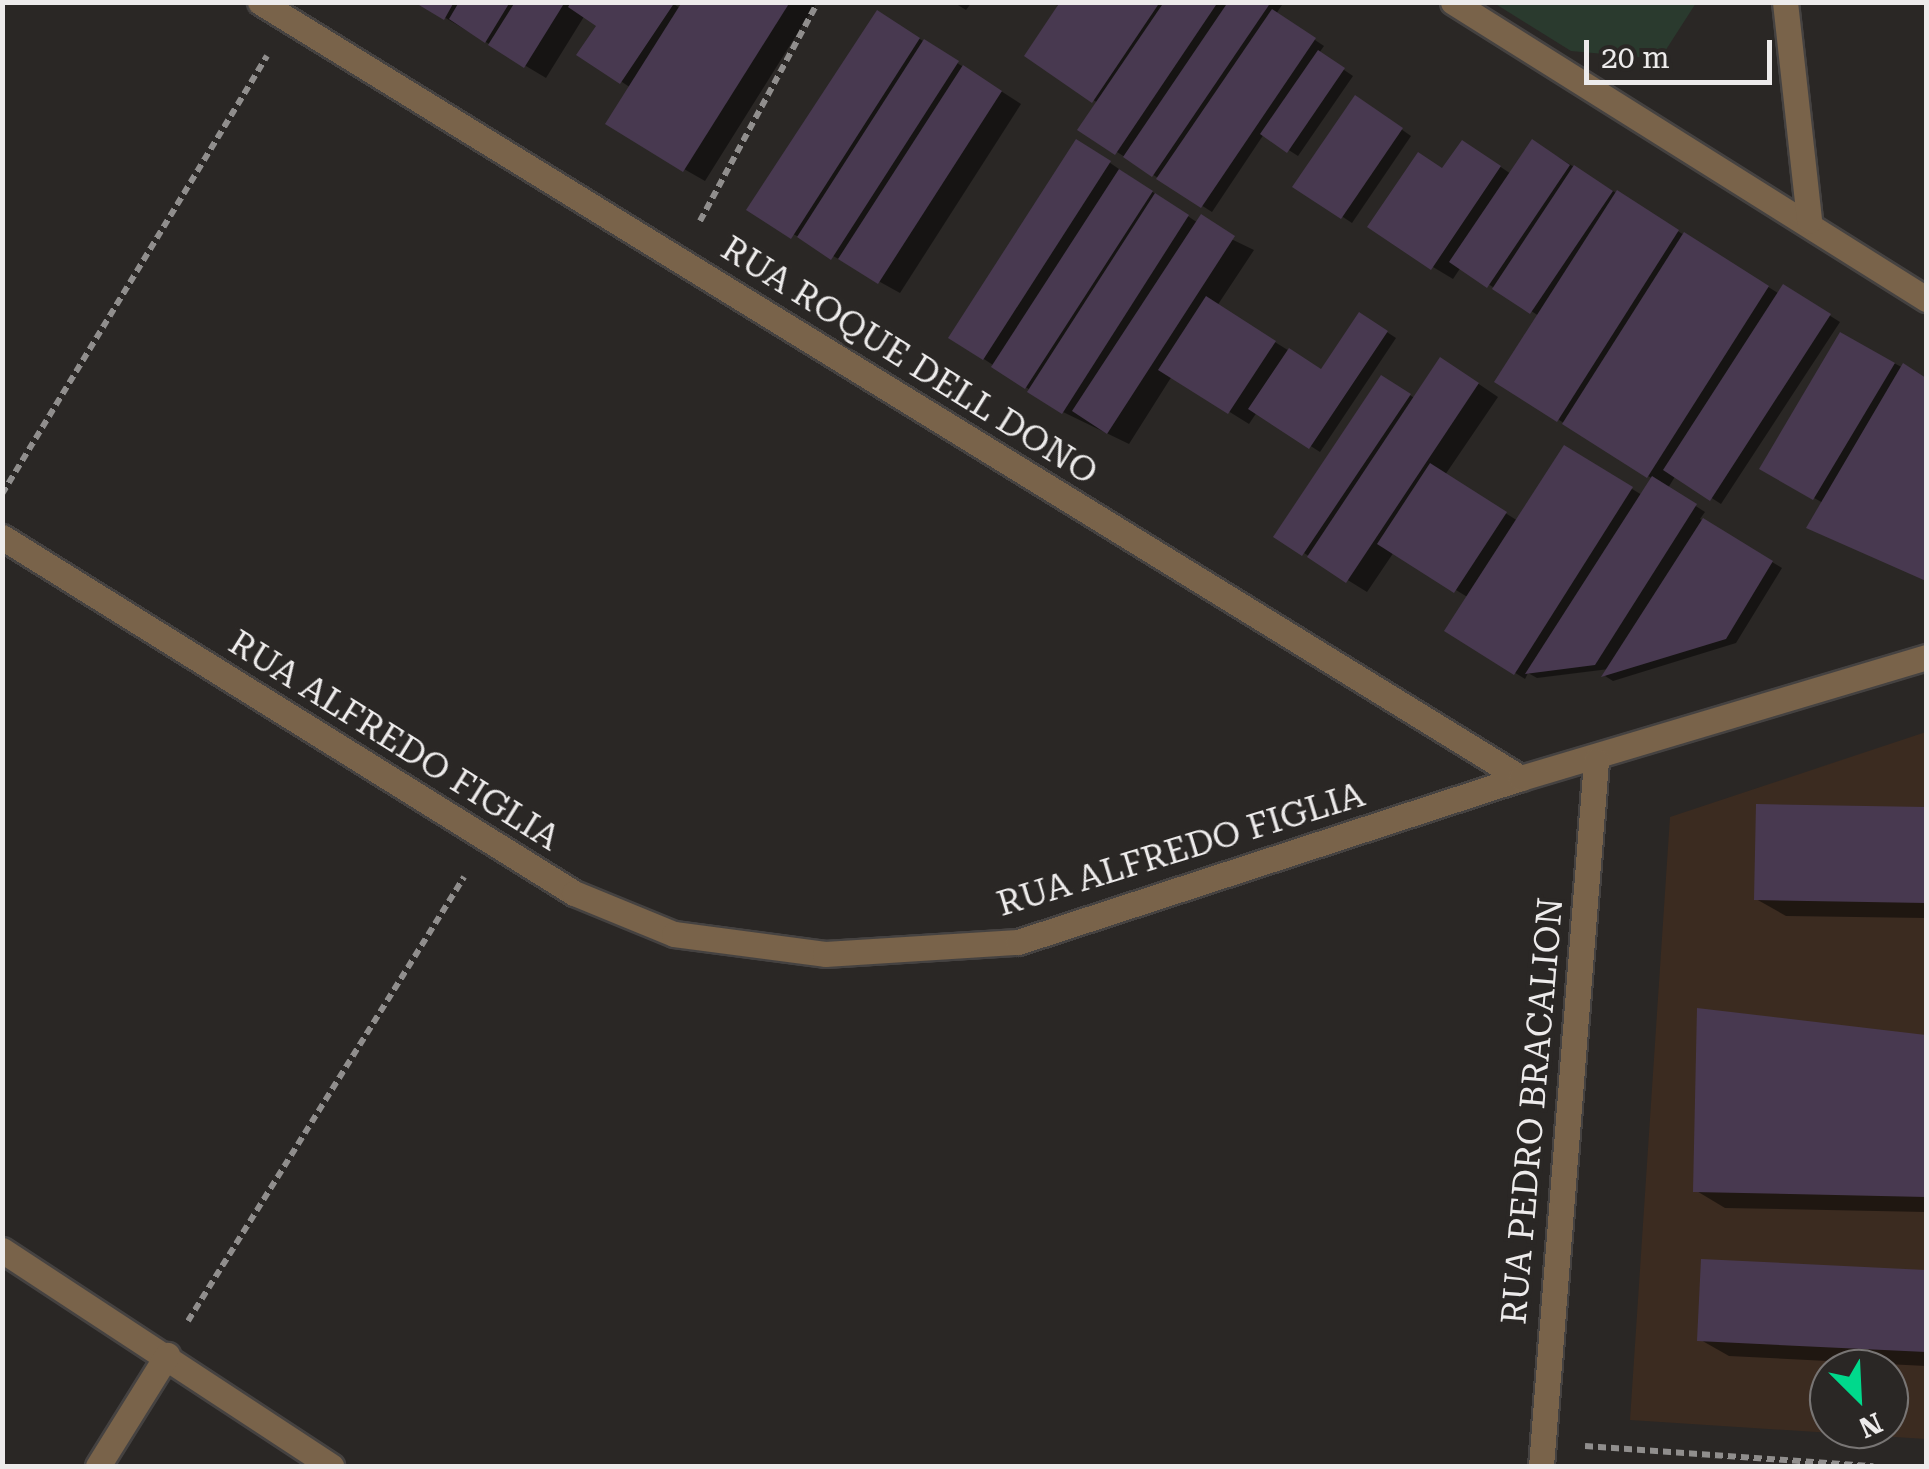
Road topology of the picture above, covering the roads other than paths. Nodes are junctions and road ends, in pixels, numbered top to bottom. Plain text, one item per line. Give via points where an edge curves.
1 (260, 2) edge
2 (1453, 2) edge
3 (1785, 2) edge
4 (1809, 222) junction
5 (1926, 299) edge
6 (2, 537) edge
7 (1926, 657) edge
8 (1596, 761) junction
9 (1521, 778) junction
10 (2, 1250) edge
11 (167, 1355) junction
12 (1541, 1454) edge
13 (98, 1466) edge
14 (331, 1466) edge

1 - 9 street, RUA ROQUE DELL DONO
2 - 4 street
3 - 4 street
4 - 5 street
6 - 9 street, RUA ALFREDO FIGLIA via 486,842 574,893 674,934 825,954 1018,942
7 - 8 street, RUA ALFREDO FIGLIA
8 - 9 street, RUA ALFREDO FIGLIA
8 - 12 street, RUA PEDRO BRACALION
10 - 11 street
11 - 13 street
11 - 14 street

